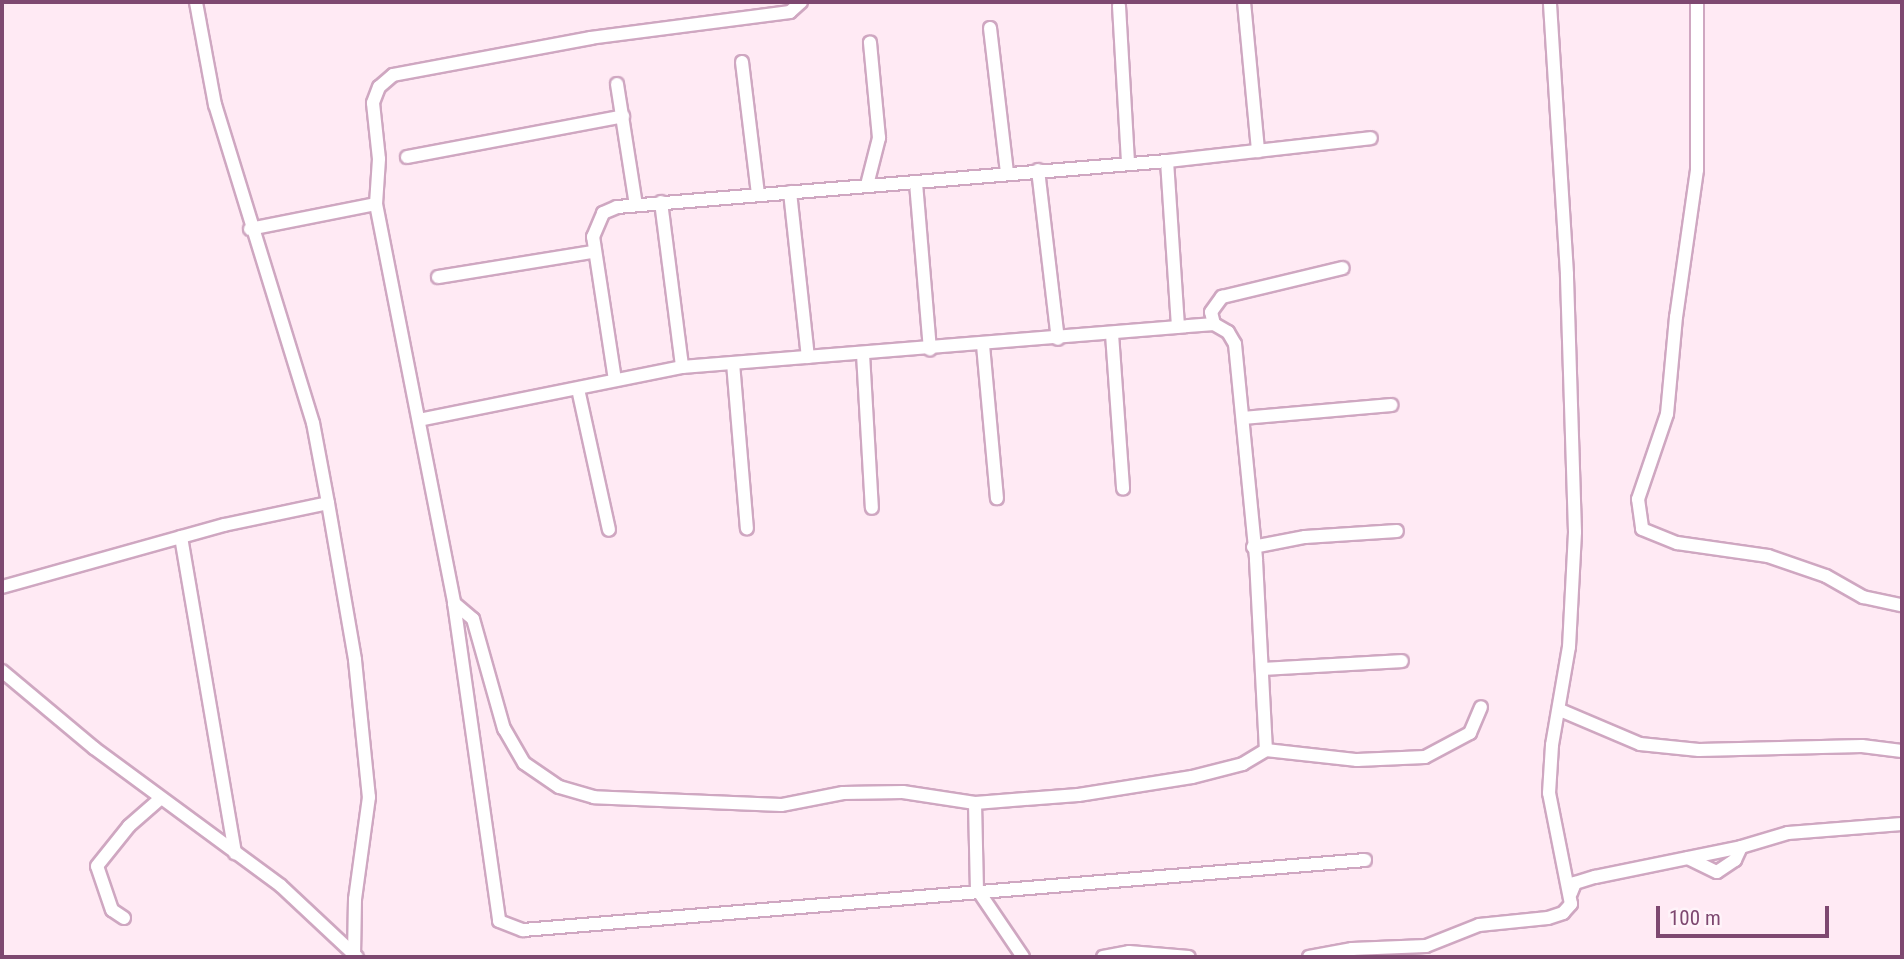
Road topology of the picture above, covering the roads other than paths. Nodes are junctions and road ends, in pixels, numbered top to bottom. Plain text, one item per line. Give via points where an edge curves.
1 (196, 2) edge
2 (801, 2) edge
3 (1244, 2) edge
4 (1550, 2) edge
5 (1697, 2) edge
6 (1119, 6) dead end
7 (990, 28) dead end
8 (870, 42) dead end
9 (743, 62) dead end
10 (617, 84) dead end
11 (623, 116) junction
12 (1371, 138) dead end
13 (1258, 151) junction
14 (407, 157) dead end
15 (1167, 160) junction
16 (1128, 163) junction
17 (1038, 170) junction
18 (1007, 173) junction
19 (916, 183) junction
20 (867, 185) junction
21 (790, 191) junction
22 (758, 194) junction
23 (661, 202) junction
24 (376, 204) junction
25 (636, 205) junction
26 (250, 229) junction
27 (593, 252) junction
28 (1343, 268) dead end
29 (438, 277) dead end
30 (1214, 324) junction
31 (1178, 327) junction
32 (1112, 334) junction
33 (1058, 339) junction
34 (984, 345) junction
35 (930, 349) junction
36 (863, 354) junction
37 (808, 357) junction
38 (733, 363) junction
39 (681, 367) junction
40 (615, 380) junction
41 (578, 389) junction
42 (1391, 405) dead end
43 (1243, 418) junction
44 (419, 419) junction
45 (1123, 489) dead end
46 (997, 498) dead end
47 (328, 503) junction
48 (872, 508) dead end
49 (747, 528) dead end
50 (609, 530) dead end
51 (1397, 531) dead end
52 (181, 537) junction
53 (1253, 547) junction
54 (2, 587) edge
55 (454, 603) junction
56 (1902, 605) edge
57 (1402, 661) dead end
58 (1264, 669) junction
59 (2, 671) edge
60 (1480, 707) dead end
61 (1560, 710) junction
62 (1266, 750) junction
63 (1902, 751) edge
64 (160, 799) junction
65 (975, 803) junction
66 (1901, 825) edge
67 (1741, 847) junction
68 (235, 853) junction
69 (1688, 858) junction
70 (1365, 860) dead end
71 (977, 890) junction
72 (1571, 893) junction
73 (124, 918) dead end
74 (355, 956) edge
75 (1023, 957) edge
76 (1103, 957) edge
77 (1189, 957) edge
78 (1310, 957) edge

1 - 26 street via 215,105
2 - 24 street via 790,12 591,38 393,75 379,87 373,103 379,159
3 - 13 street
4 - 61 street via 1567,274 1575,532 1569,647
5 - 56 street via 1697,170 1675,317 1675,364 1667,414 1638,499 1642,529 1677,543 1768,556 1826,576 1863,597
6 - 16 street
7 - 18 street
8 - 20 street via 879,138
9 - 22 street
10 - 11 street
11 - 14 street
11 - 25 street
12 - 13 street
13 - 15 street
15 - 16 street
15 - 31 street
16 - 17 street
17 - 18 street
17 - 33 street
18 - 19 street
19 - 20 street
19 - 35 street
20 - 21 street
21 - 22 street
21 - 37 street
22 - 23 street
23 - 25 street
23 - 39 street
24 - 26 street
24 - 44 street
25 - 27 street via 603,213 595,223
26 - 47 street via 313,423
27 - 29 street
27 - 40 street
28 - 30 street via 1222,297 1211,312
30 - 31 street
30 - 43 street via 1228,332 1235,344
31 - 32 street
32 - 33 street
32 - 45 street
33 - 34 street
34 - 35 street
34 - 46 street
35 - 36 street
36 - 37 street
36 - 48 street
37 - 38 street
38 - 39 street
38 - 49 street
39 - 40 street
40 - 41 street
41 - 44 street
41 - 50 street
42 - 43 street
43 - 53 street
44 - 55 street
47 - 52 street
47 - 74 street via 355,660 369,797 355,900
51 - 53 street via 1305,537
52 - 54 street
52 - 68 street
53 - 58 street
55 - 65 street via 473,619 504,729 524,763 559,787 594,797 634,800 781,805 843,793 903,792
55 - 71 street via 499,921 511,928 844,905
57 - 58 street
58 - 62 street
59 - 64 street
60 - 62 street via 1470,733 1425,757 1357,760
61 - 63 street via 1640,744 1699,750 1862,746
61 - 72 street via 1549,793
62 - 65 street via 1243,764 1192,777 1078,795
64 - 68 street
64 - 73 street via 129,826 97,866 112,911
65 - 71 street
66 - 67 street via 1788,832
67 - 69 street
67 - 69 street via 1735,860 1717,872
68 - 74 street via 281,886
69 - 72 street via 1575,883
70 - 71 street via 1135,882
71 - 75 street
72 - 78 street via 1571,904 1563,913 1548,918 1479,925 1426,946 1352,949
76 - 77 street via 1129,952

